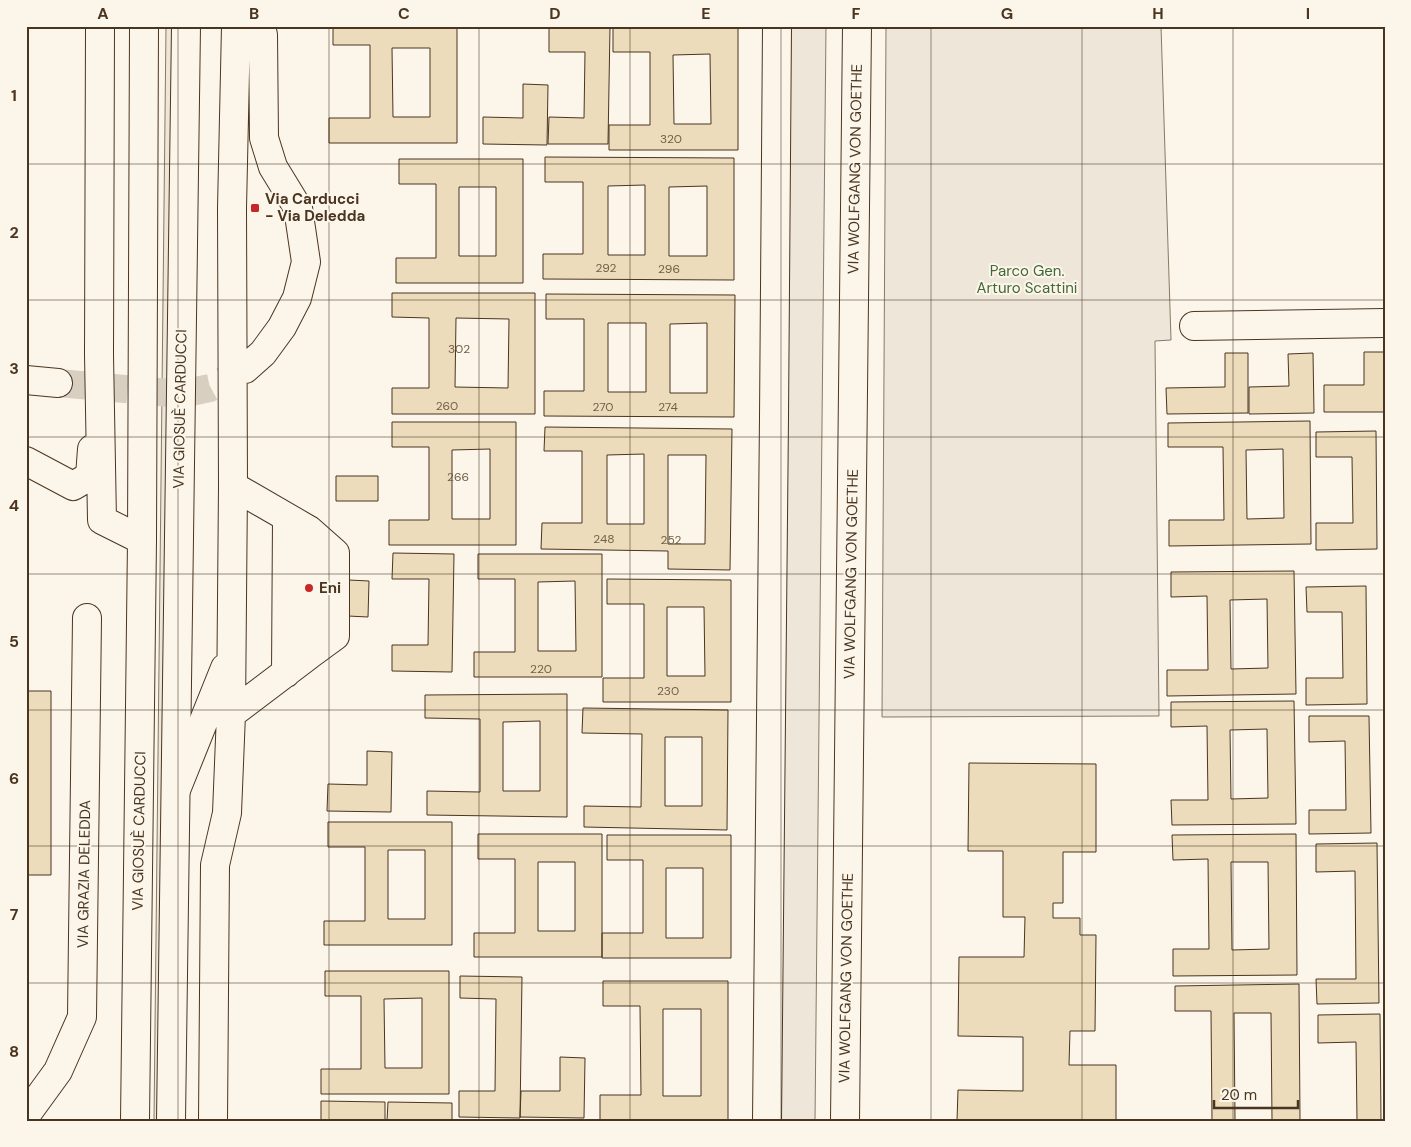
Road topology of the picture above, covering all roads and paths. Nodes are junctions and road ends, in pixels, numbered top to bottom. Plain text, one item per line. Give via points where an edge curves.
1 (100, 26) edge
2 (144, 26) edge
3 (186, 26) edge
4 (236, 26) edge
5 (261, 26) edge
6 (777, 26) edge
7 (857, 26) edge
8 (1385, 323) edge
9 (1194, 326) dead end
10 (99, 356) junction
11 (245, 369) tunnel mouth
12 (26, 380) edge
13 (58, 383) tunnel mouth
14 (26, 460) edge
15 (26, 474) edge
16 (232, 486) junction
17 (102, 520) junction
18 (298, 524) junction
19 (142, 540) junction
20 (87, 618) dead end
21 (232, 653) junction
22 (286, 673) junction
23 (231, 714) junction
24 (175, 793) junction
25 (26, 1115) edge
26 (135, 1121) edge
27 (171, 1121) edge
28 (213, 1121) edge
29 (767, 1121) edge
30 (844, 1121) edge

1 - 10 street
2 - 19 street, VIA GIOSUÈ CARDUCCI
3 - 24 street, VIA GIOSUÈ CARDUCCI
4 - 16 street, VIA GIOSUÈ CARDUCCI
5 - 11 street via 264,138 273,167 298,208 306,262 297,298 282,328 263,353
6 - 29 street
7 - 30 street, VIA WOLFGANG VON GOETHE
8 - 9 street
10 - 14 street via 90,476 73,486
10 - 17 street
12 - 13 street
15 - 17 street
16 - 18 street
16 - 21 street, VIA GIOSUÈ CARDUCCI
17 - 19 street
18 - 22 street
18 - 22 street via 335,552 335,636
19 - 26 street, VIA GIOSUÈ CARDUCCI
20 - 25 street, VIA GRAZIA DELEDDA via 82,1017 58,1071
21 - 23 street, VIA GIOSUÈ CARDUCCI
21 - 24 street, VIA GIOSUÈ CARDUCCI
22 - 23 street
23 - 28 street, VIA GIOSUÈ CARDUCCI via 227,813 215,864
24 - 27 street, VIA GIOSUÈ CARDUCCI

